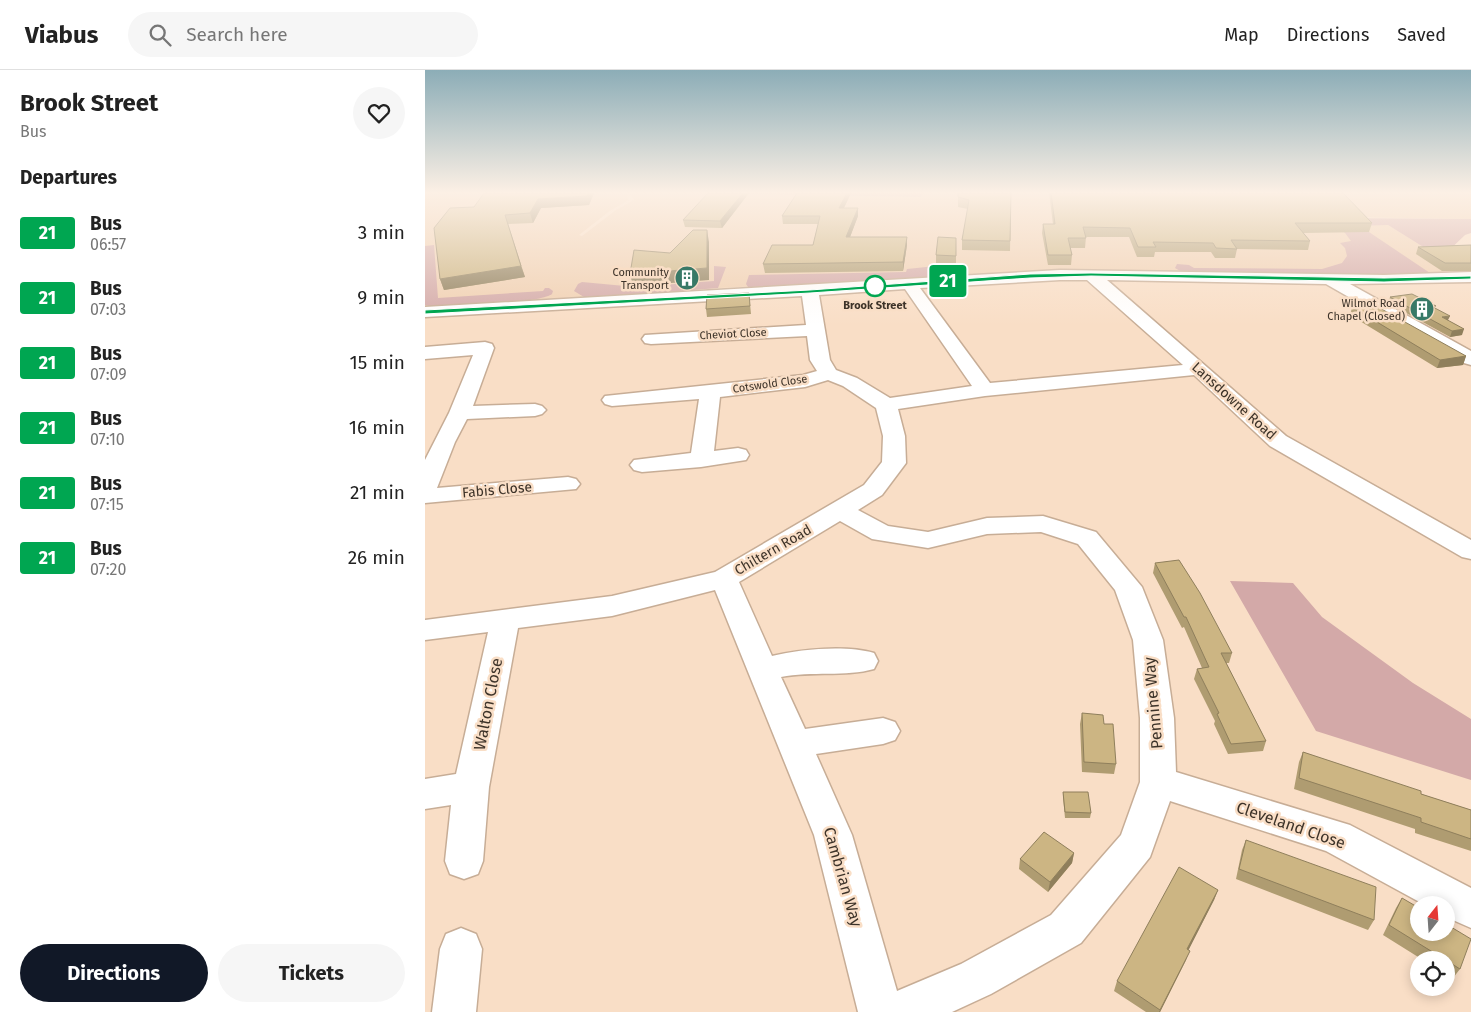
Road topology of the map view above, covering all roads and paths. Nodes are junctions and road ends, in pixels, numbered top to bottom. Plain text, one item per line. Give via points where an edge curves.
1 (1091, 275) junction
2 (1471, 277) edge
3 (1330, 280) junction
4 (909, 284) junction
5 (810, 292) junction
6 (425, 312) edge
7 (816, 330) junction
8 (651, 339) dead end
9 (425, 352) edge
10 (1471, 359) edge
11 (1199, 369) junction
12 (829, 374) junction
13 (985, 390) junction
14 (710, 392) junction
15 (612, 400) dead end
16 (887, 405) junction
17 (535, 410) dead end
18 (460, 413) junction
19 (435, 443) edge
20 (739, 455) dead end
21 (701, 460) junction
22 (642, 465) dead end
23 (568, 484) dead end
24 (425, 487) edge
25 (425, 496) edge
26 (840, 511) junction
27 (1471, 550) edge
28 (724, 579) junction
29 (505, 620) junction
30 (425, 630) edge
31 (863, 661) dead end
32 (763, 670) junction
33 (883, 731) dead end
34 (795, 746) junction
35 (1159, 782) junction
36 (471, 787) junction
37 (425, 794) edge
38 (464, 861) dead end
39 (1471, 909) edge
40 (461, 949) dead end
41 (454, 1012) edge
42 (880, 1012) edge
43 (901, 1012) edge

1 - 3 street
1 - 4 street via 1008,276
1 - 11 street, Lansdowne Road
2 - 3 street
3 - 10 street
4 - 5 street
4 - 13 street
5 - 6 street
5 - 7 street
7 - 8 street, Cheviot Close
7 - 12 street via 820,360
9 - 18 street via 485,348
11 - 13 street
11 - 27 street, Lansdowne Road via 1278,441
12 - 14 street, Cotswold Close
12 - 16 street via 850,382
13 - 16 street
14 - 15 street, Cotswold Close
14 - 21 street
16 - 26 street, Chiltern Road via 895,436 894,463 873,490
17 - 18 street
18 - 19 street
19 - 24 street
20 - 21 street
21 - 22 street
23 - 25 street, Fabis Close
26 - 28 street, Chiltern Road
26 - 35 street, Pennine Way via 881,533 928,540 987,526 1043,524 1087,538 1128,586 1148,640 1157,718
28 - 29 street, Chiltern Road via 612,606
28 - 32 street, Cambrian Way
29 - 30 street, Chiltern Road
29 - 36 street, Walton Close
31 - 32 street via 818,661
32 - 34 street, Cambrian Way
33 - 34 street
34 - 42 street, Cambrian Way via 833,835
35 - 39 street, Cleveland Close via 1337,837
35 - 43 street, Pennine Way via 1136,846 1066,929 976,979
36 - 37 street
36 - 38 street, Walton Close
40 - 41 street

